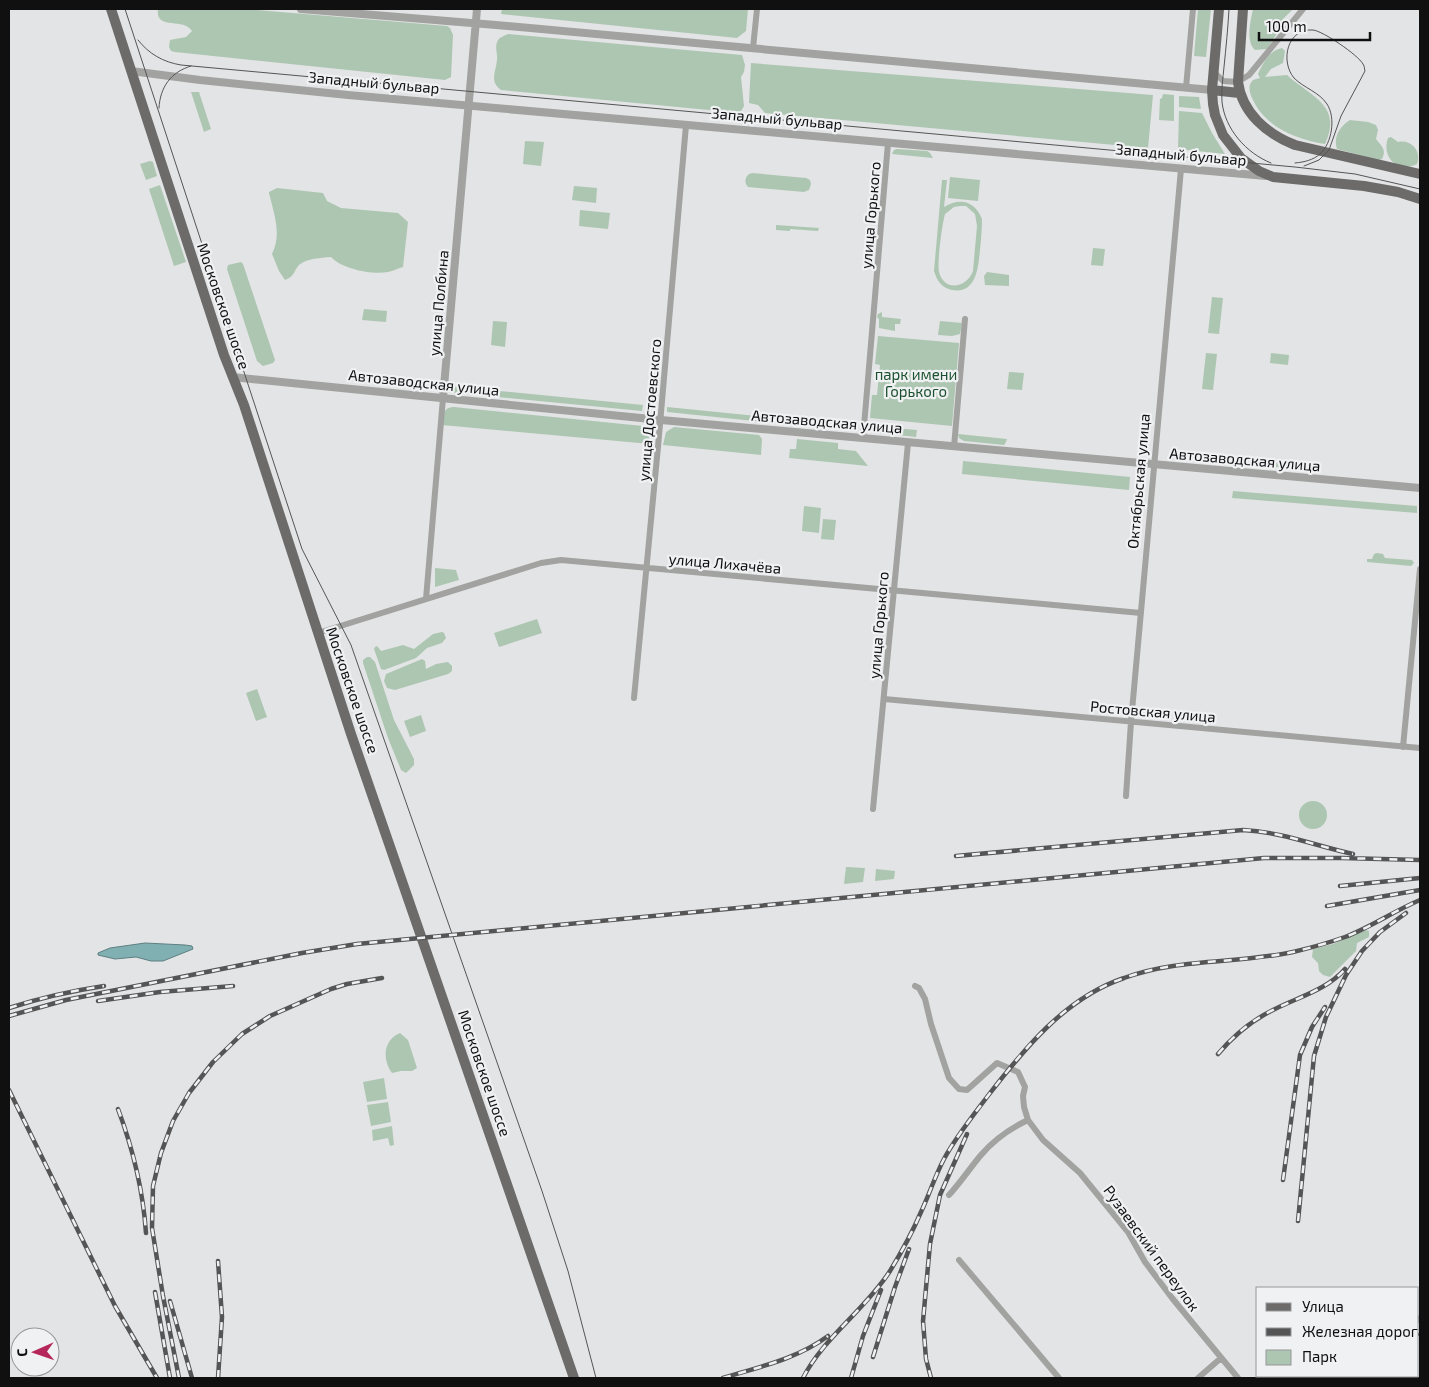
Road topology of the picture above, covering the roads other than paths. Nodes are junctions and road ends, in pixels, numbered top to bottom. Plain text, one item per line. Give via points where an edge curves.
1 (111, 9) edge
2 (301, 9) edge
3 (477, 9) edge
4 (757, 9) edge
5 (1193, 9) edge
6 (1220, 9) edge
7 (1243, 9) edge
8 (1303, 9) edge
9 (476, 23) junction
10 (753, 48) junction
11 (131, 71) junction
12 (1214, 72) junction
13 (1186, 88) junction
14 (1235, 89) junction
15 (1212, 90) junction
16 (468, 106) junction
17 (686, 125) junction
18 (888, 143) junction
19 (1181, 169) junction
20 (1420, 174) edge
21 (1274, 177) junction
22 (1420, 199) edge
23 (965, 319) dead end
24 (232, 377) junction
25 (443, 398) junction
26 (661, 420) junction
27 (863, 438) junction
28 (908, 442) junction
29 (954, 447) junction
30 (1154, 464) junction
31 (1420, 488) edge
32 (646, 568) junction
33 (1420, 568) edge
34 (894, 590) junction
35 (426, 599) junction
36 (1141, 613) junction
37 (318, 633) junction
38 (634, 698) dead end
39 (884, 699) junction
40 (1131, 722) junction
41 (1403, 747) junction
42 (1420, 748) edge
43 (1126, 796) dead end
44 (873, 809) dead end
45 (915, 986) dead end
46 (1028, 1120) junction
47 (949, 1195) dead end
48 (959, 1260) dead end
49 (1221, 1358) junction
50 (574, 1378) edge
51 (1059, 1378) edge
52 (1198, 1378) edge
53 (1238, 1378) edge

1 - 11 main road, Московское шоссе
2 - 9 street
3 - 9 street, улица Полбина
4 - 10 street
5 - 13 street
6 - 12 main road
7 - 14 main road
8 - 14 street
9 - 10 street
9 - 16 street, улица Полбина
10 - 13 street
11 - 16 street, Западный бульвар
11 - 24 main road, Московское шоссе
12 - 14 street
12 - 15 main road
13 - 15 street
14 - 15 main road
14 - 20 main road via 1247,109 1279,139
15 - 21 main road via 1215,115 1227,142 1253,168
16 - 17 street, Западный бульвар
16 - 25 street, улица Полбина
17 - 18 street, Западный бульвар
17 - 26 street, улица Достоевского
18 - 19 street, Западный бульвар
18 - 27 street, улица Горького
19 - 21 street, Западный бульвар
19 - 30 street, Октябрьская улица
21 - 22 main road, Западный бульвар via 1364,186
23 - 29 street
24 - 25 street, Автозаводская улица
24 - 37 main road, Московское шоссе
25 - 26 street, Автозаводская улица
25 - 35 street, улица Полбина
26 - 27 street, Автозаводская улица
26 - 32 street, улица Достоевского
27 - 28 street, Автозаводская улица
28 - 29 street, Автозаводская улица
28 - 34 street, улица Горького
29 - 30 street, Автозаводская улица
30 - 31 street, Автозаводская улица
30 - 36 street, Октябрьская улица
32 - 34 street, улица Лихачёва
32 - 35 street, улица Лихачёва via 548,561
32 - 38 street, улица Достоевского
33 - 41 street
34 - 36 street, улица Лихачёва
34 - 39 street, улица Горького
35 - 37 street, улица Лихачёва
36 - 40 street, Октябрьская улица
37 - 50 main road, Московское шоссе
39 - 40 street, Ростовская улица
39 - 44 street, улица Горького
40 - 41 street, Ростовская улица
40 - 43 street, Октябрьская улица
41 - 42 street, Ростовская улица
45 - 46 street, Рузаевский переулок via 925,999 949,1078 959,1089 967,1090 997,1063 1018,1072 1025,1088 1024,1107
46 - 47 street via 981,1154
46 - 49 street, Рузаевский переулок via 1043,1140 1080,1173 1128,1232 1145,1262
48 - 51 street
49 - 52 street
49 - 53 street, Рузаевский переулок

